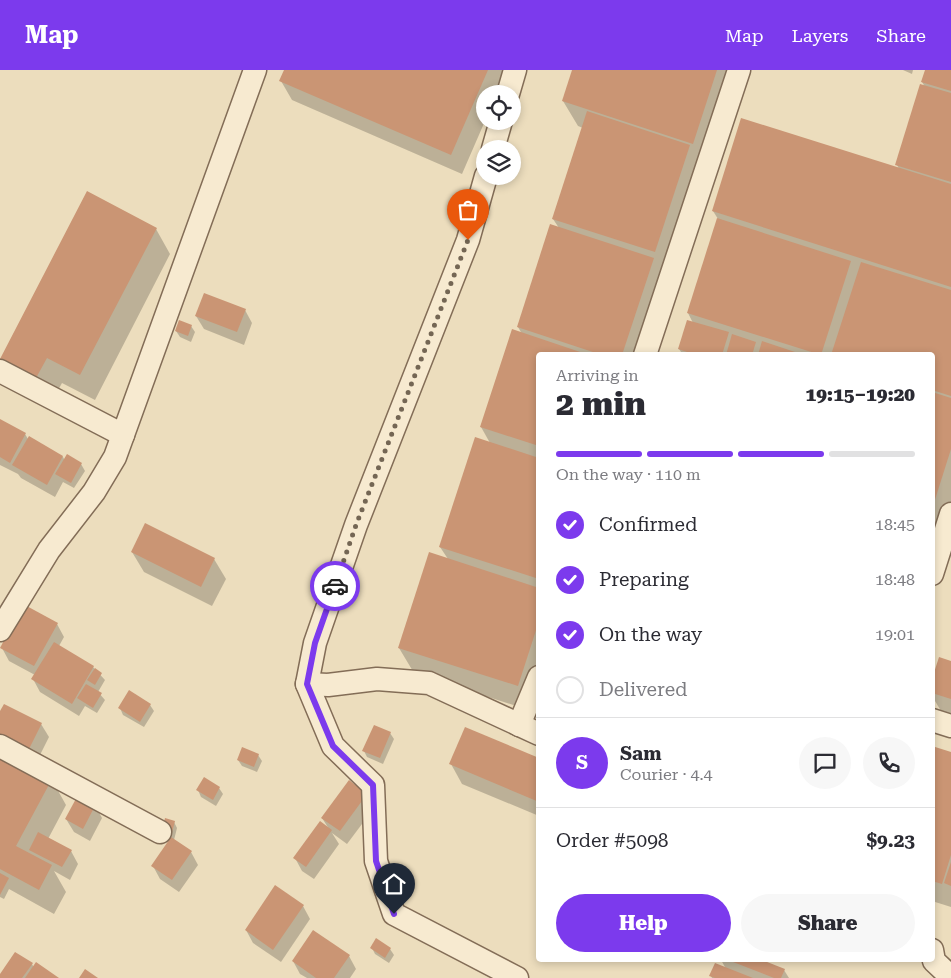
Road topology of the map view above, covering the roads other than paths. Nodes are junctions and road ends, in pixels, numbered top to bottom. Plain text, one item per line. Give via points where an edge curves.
1 (255, 70) edge
2 (515, 70) edge
3 (739, 70) edge
4 (511, 85) edge
5 (483, 185) edge
6 (646, 352) edge
7 (0, 371) edge
8 (123, 435) junction
9 (951, 514) edge
10 (935, 565) edge
11 (0, 630) edge
12 (307, 684) junction
13 (536, 693) edge
14 (935, 721) edge
15 (951, 726) edge
16 (529, 729) edge
17 (0, 746) edge
18 (160, 832) dead end
19 (934, 962) edge
20 (516, 978) edge
21 (951, 978) edge

1 - 8 street
2 - 4 street
3 - 6 street
5 - 12 street via 468,240 356,525 315,643
7 - 8 street
8 - 11 street via 115,457 94,492 49,550
9 - 10 street
12 - 16 street via 377,679 429,683
12 - 20 street via 333,746 373,785 376,861 394,914
13 - 16 street
14 - 15 street
17 - 18 street
19 - 21 street

